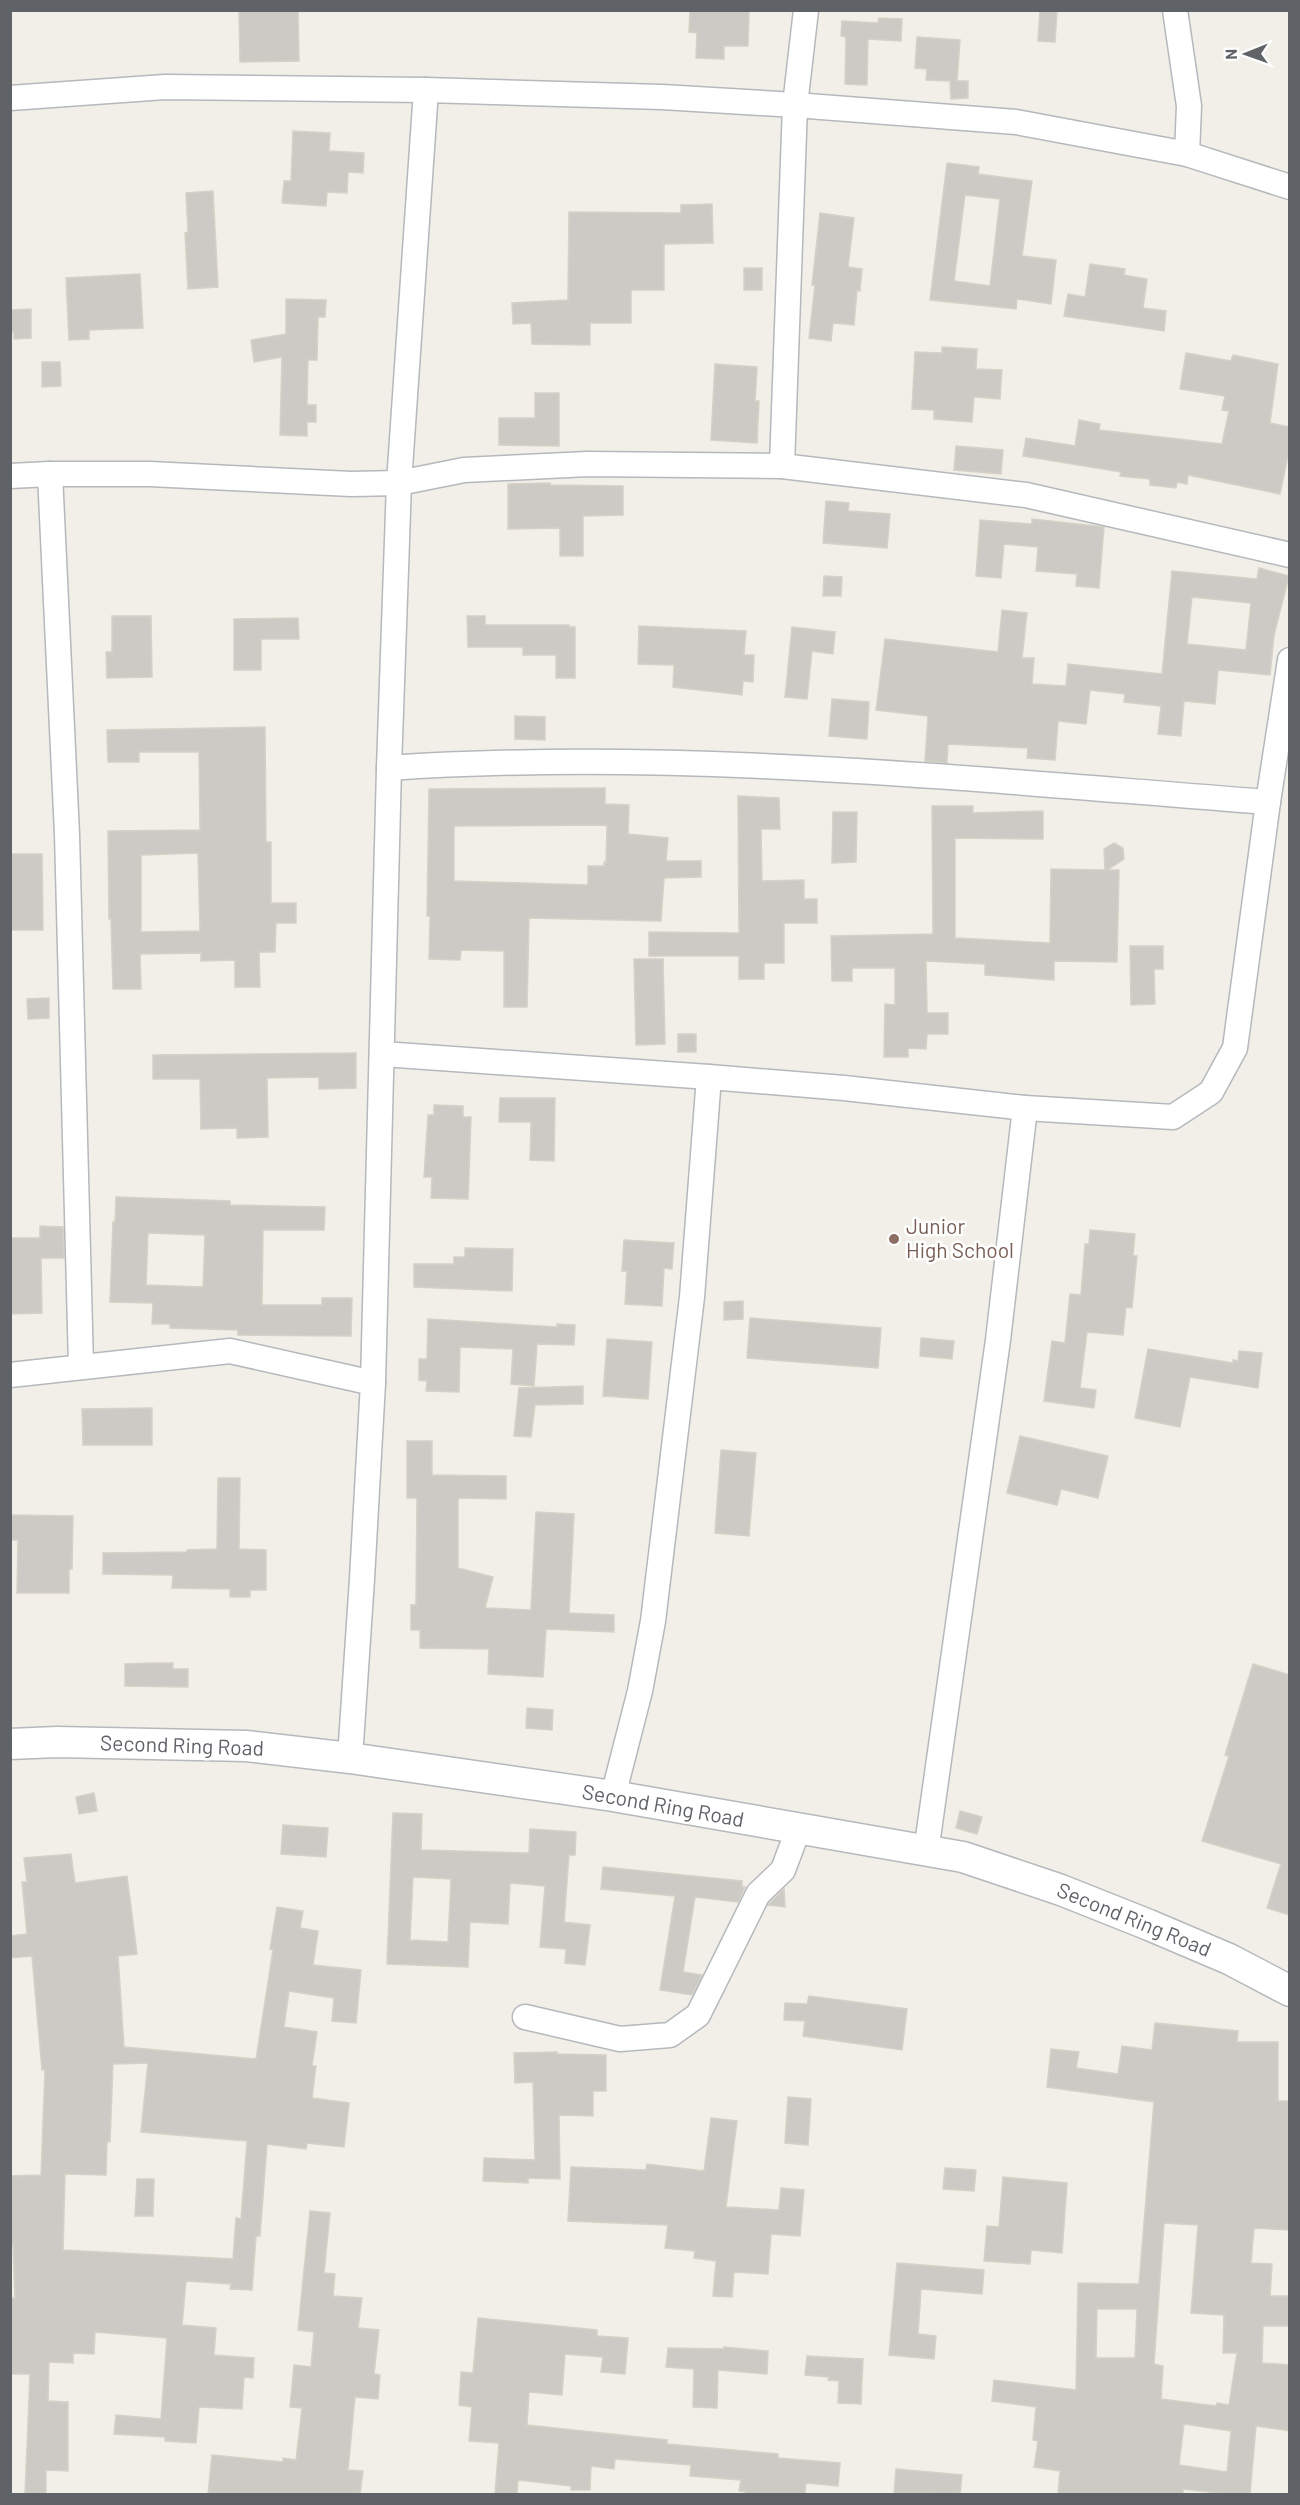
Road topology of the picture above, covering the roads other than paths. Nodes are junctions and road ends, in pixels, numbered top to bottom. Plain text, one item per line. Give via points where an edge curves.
1 (806, 10) edge
2 (1175, 10) edge
3 (426, 90) junction
4 (10, 98) edge
5 (795, 105) junction
6 (1187, 154) junction
7 (1290, 187) edge
8 (782, 466) junction
9 (50, 474) junction
10 (10, 476) edge
11 (399, 483) junction
12 (1290, 555) edge
13 (1290, 660) edge
14 (389, 768) junction
15 (1268, 802) junction
16 (383, 1054) junction
17 (709, 1077) junction
18 (1025, 1108) junction
19 (81, 1366) junction
20 (10, 1375) edge
21 (373, 1383) junction
22 (10, 1744) edge
23 (350, 1758) junction
24 (614, 1796) junction
25 (798, 1830) junction
26 (926, 1852) junction
27 (1290, 1991) edge
28 (525, 2017) dead end

1 - 5 street
2 - 6 street via 1189,106
3 - 4 street via 165,87
3 - 5 street
3 - 11 street
5 - 6 street via 1016,122
5 - 8 street
6 - 7 street
8 - 11 street via 588,464 464,470
8 - 12 street via 1026,495
9 - 10 street
9 - 11 street
9 - 19 street via 68,834
11 - 14 street
13 - 15 street
14 - 15 street via 580,760 755,764
14 - 16 street
15 - 18 street via 1234,1048 1211,1092 1173,1117
16 - 17 street
16 - 21 street
17 - 18 street
17 - 24 street via 692,1297 653,1621
18 - 26 street via 998,1340
19 - 20 street
19 - 21 street via 230,1351
21 - 23 street
22 - 23 street, Second Ring Road via 246,1746
23 - 24 street, Second Ring Road
24 - 25 street, Second Ring Road
25 - 26 street, Second Ring Road
25 - 28 street via 783,1870 758,1894 698,2014 670,2035 620,2039
26 - 27 street, Second Ring Road via 963,1857 1061,1890 1229,1959

